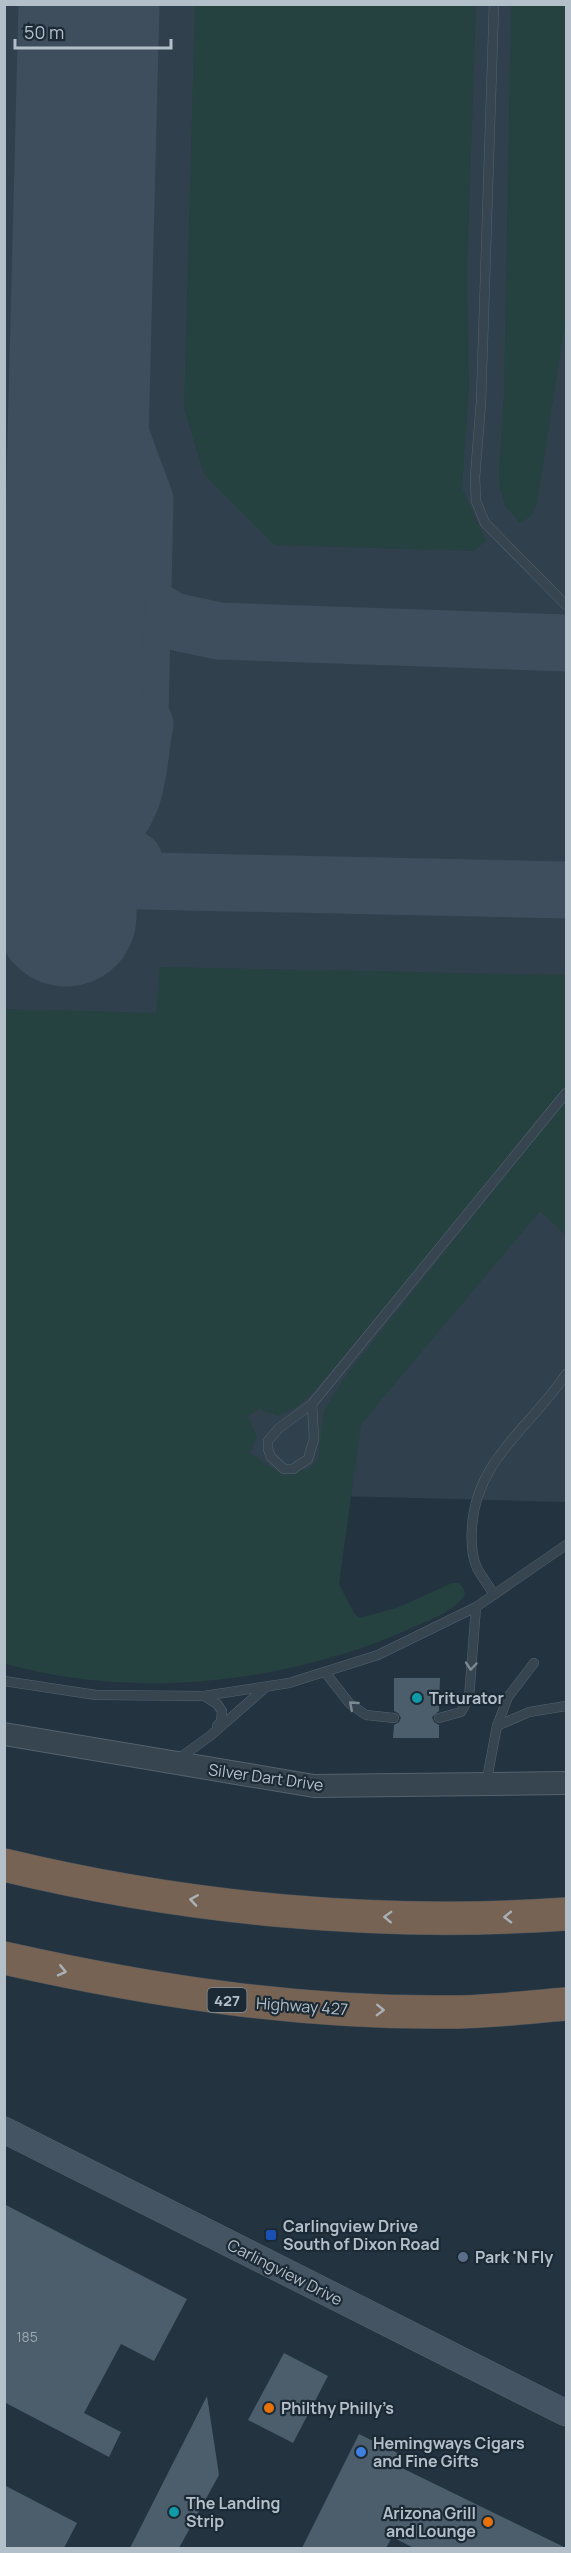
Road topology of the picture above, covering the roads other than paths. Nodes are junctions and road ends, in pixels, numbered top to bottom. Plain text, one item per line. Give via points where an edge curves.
1 (494, 4) edge
2 (567, 605) edge
3 (567, 1093) edge
4 (567, 1374) edge
5 (312, 1404) junction
6 (567, 1545) edge
7 (494, 1595) junction
8 (476, 1607) junction
9 (534, 1663) dead end
10 (325, 1672) junction
11 (4, 1681) edge
12 (266, 1686) junction
13 (204, 1696) junction
14 (567, 1706) edge
15 (394, 1718) dead end
16 (439, 1718) dead end
17 (497, 1726) junction
18 (4, 1734) edge
19 (210, 1736) junction
20 (173, 1763) junction
21 (567, 1783) edge
22 (486, 1785) junction
23 (4, 1865) edge
24 (567, 1914) edge
25 (4, 1958) edge
26 (567, 2004) edge
27 (453, 2012) junction
28 (567, 2022) edge
29 (4, 2130) edge
30 (567, 2413) edge

1 - 2 lane via 476,501 485,524
3 - 5 lane
4 - 7 lane via 484,1477 473,1513 471,1544 477,1567
5 - 5 lane via 279,1428 268,1442 271,1457 284,1469 293,1469 308,1459 314,1439
6 - 7 lane
7 - 8 lane
8 - 10 lane via 378,1654
8 -> 16 lane via 469,1698 461,1712
9 - 17 lane via 508,1697
10 - 12 lane
15 -> 10 lane via 366,1715 350,1704
11 - 13 lane via 96,1695
12 - 13 lane
12 - 19 lane
13 - 19 lane via 222,1711
14 - 17 lane via 529,1712
17 - 22 lane
18 - 20 street, Silver Dart Drive
19 - 20 lane
20 - 22 street, Silver Dart Drive via 314,1786
21 - 22 street, Silver Dart Drive
24 -> 23 highway via 446,1918 339,1915 224,1905
25 -> 27 highway, Highway 427 / 427 via 94,1978 222,1999 352,2010
26 - 27 highway, Highway 427 / 427
27 - 28 highway
29 - 30 main road, Carlingview Drive

